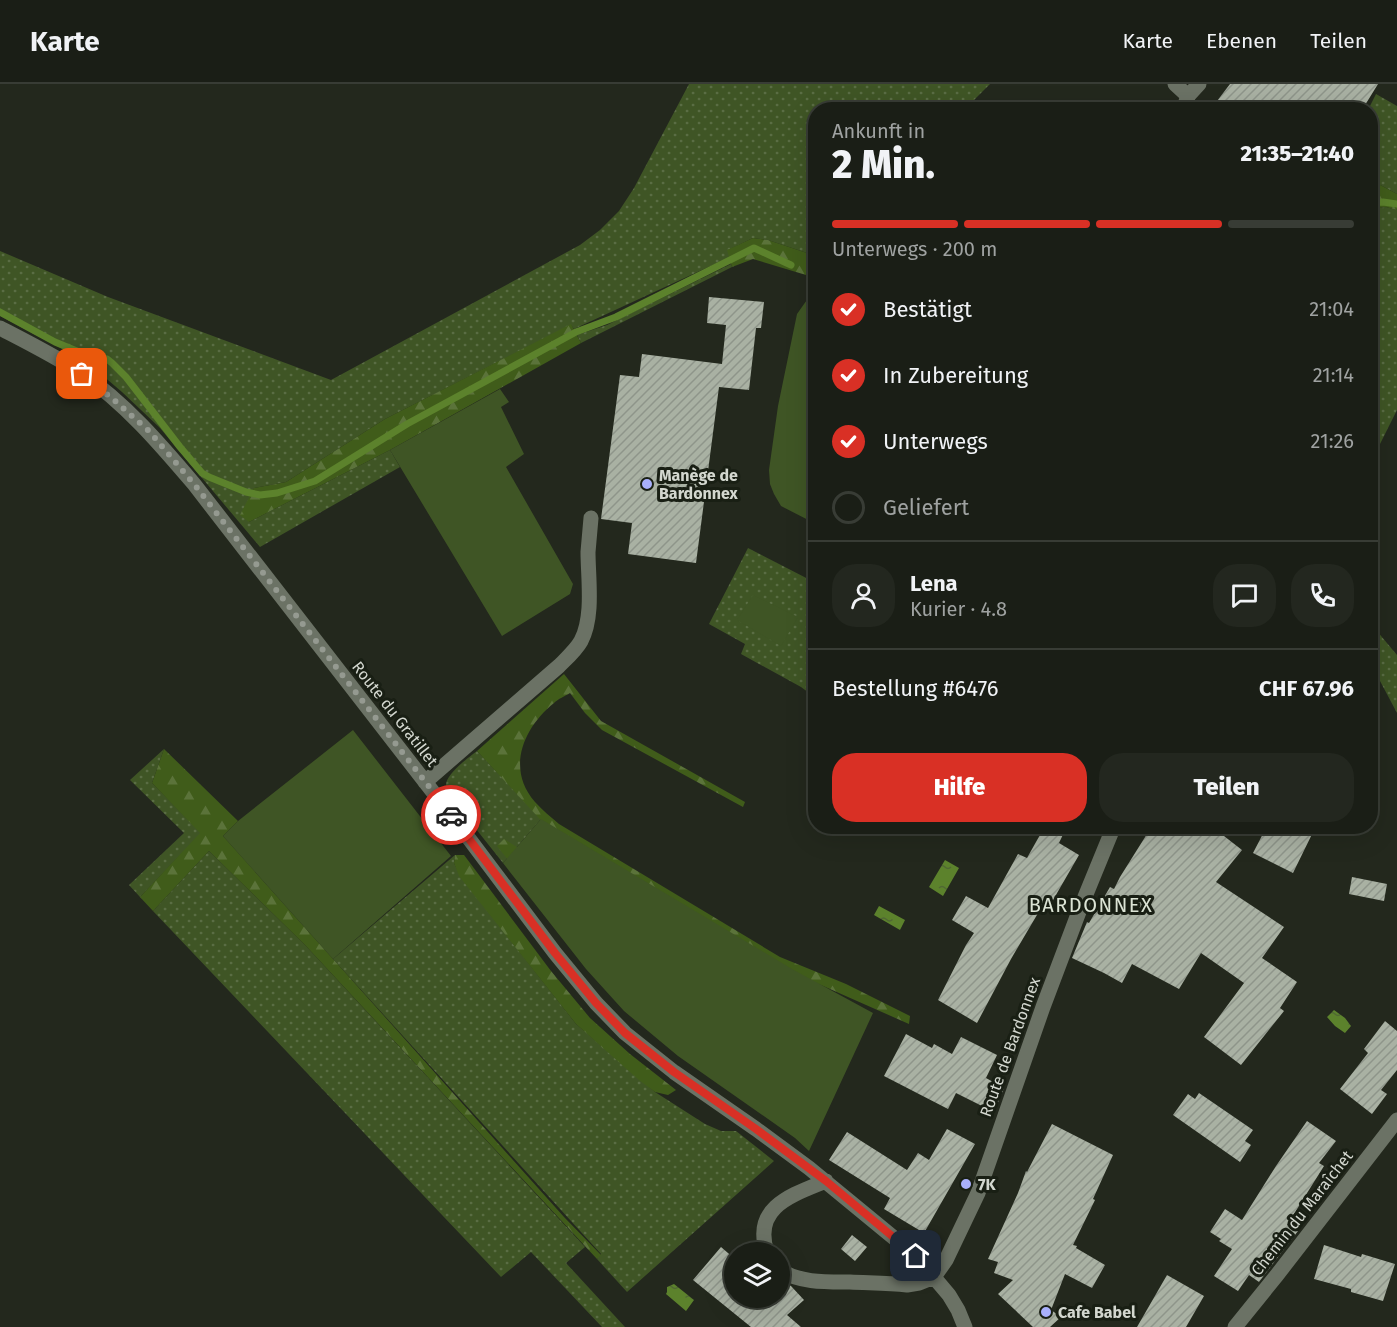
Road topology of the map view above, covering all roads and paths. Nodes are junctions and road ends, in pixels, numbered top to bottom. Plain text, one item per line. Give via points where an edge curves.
1 (1175, 84) edge
2 (1199, 84) edge
3 (1185, 102) edge
4 (1187, 102) edge
5 (0, 328) edge
6 (591, 518) dead end
7 (425, 782) junction
8 (1111, 834) edge
9 (1397, 1120) edge
10 (826, 1181) junction
11 (765, 1242) edge
12 (790, 1276) edge
13 (934, 1277) junction
14 (965, 1327) edge
15 (1235, 1327) edge

1 - 3 street
2 - 4 street
5 - 7 street, Route du Gratillet via 82,374 149,431
6 - 7 street via 588,614 582,640 559,666
7 - 10 street, Route du Gratillet via 555,953 625,1033
8 - 13 street, Route de Bardonnex via 1050,988 978,1193
9 - 15 street, Chemin du Maraîchet
10 - 11 street via 778,1204 766,1221
10 - 13 street, Route du Gratillet via 916,1256
12 - 13 street via 802,1280 907,1285
13 - 14 street, Route du Gratillet via 949,1295

